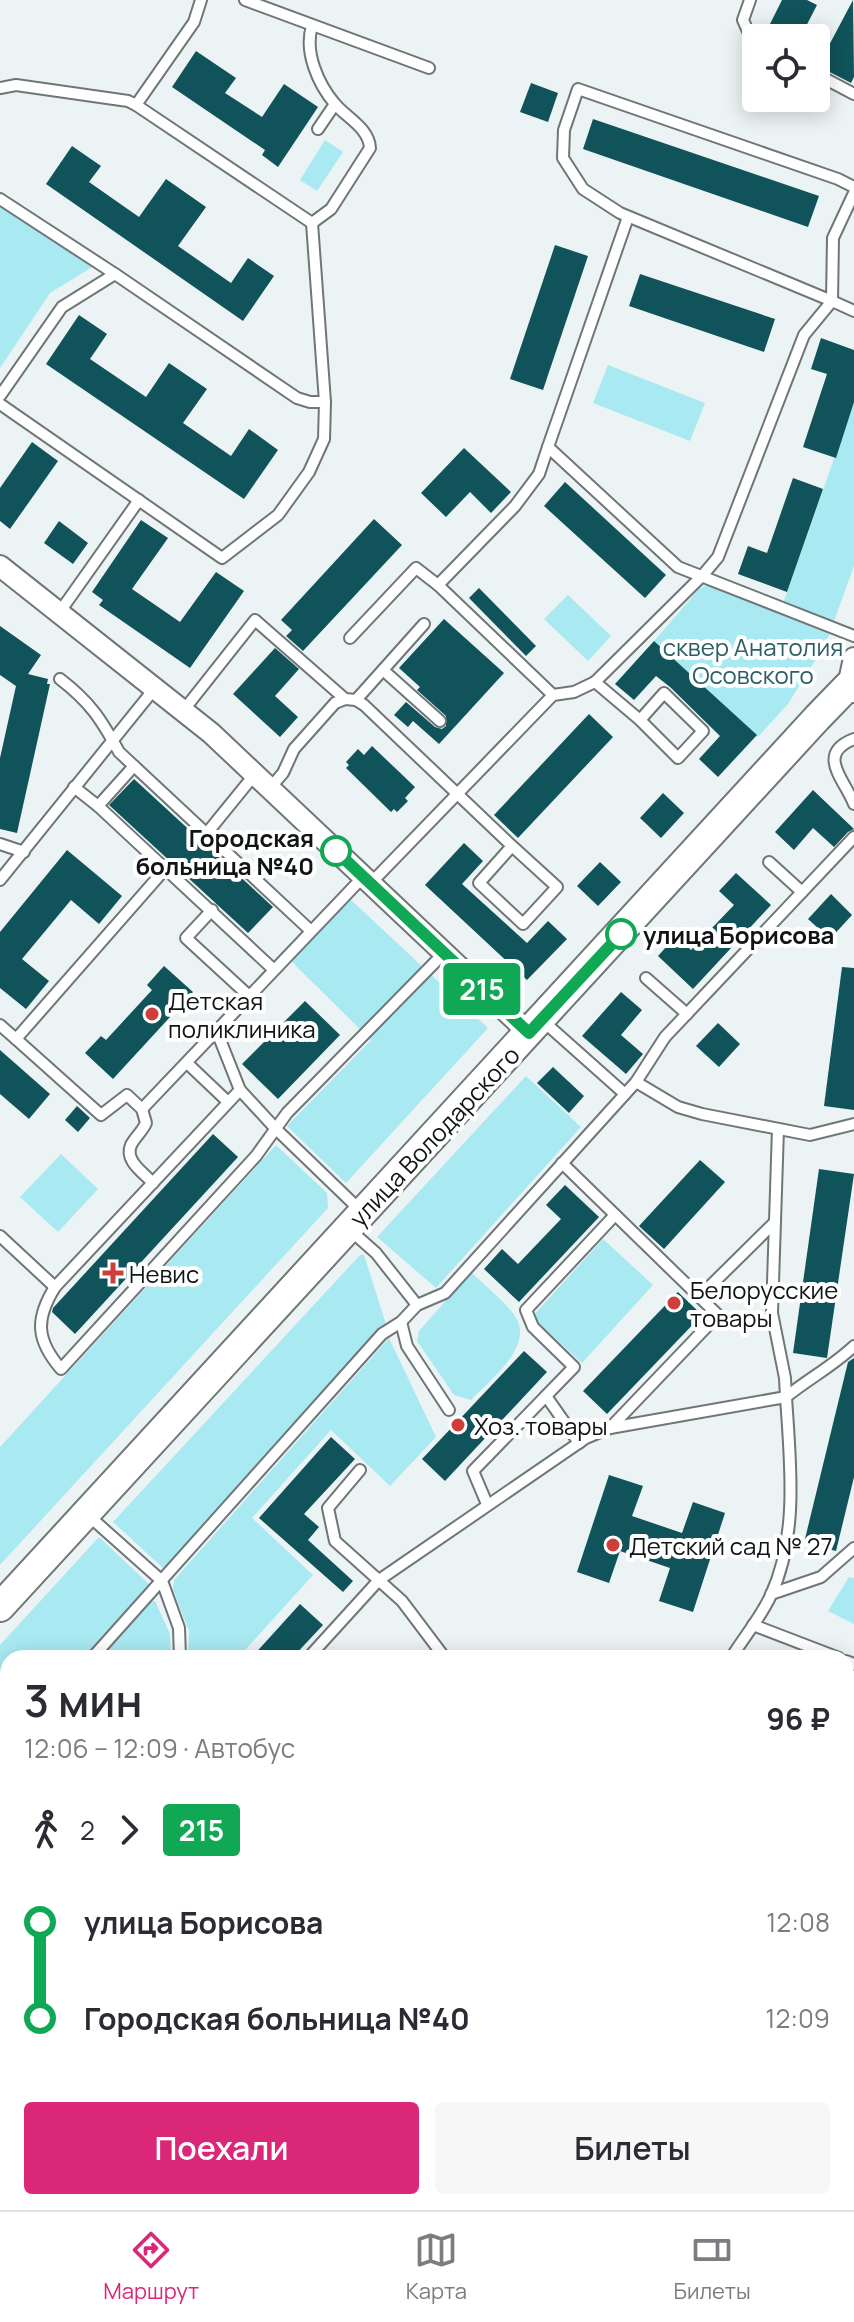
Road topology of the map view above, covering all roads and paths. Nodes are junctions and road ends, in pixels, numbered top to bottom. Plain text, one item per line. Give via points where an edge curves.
1 (201, 0) edge
2 (245, 0) edge
3 (750, 0) edge
4 (745, 24) edge
5 (312, 26) junction
6 (429, 68) dead end
7 (830, 81) edge
8 (0, 87) edge
9 (854, 94) edge
10 (335, 104) junction
11 (136, 105) junction
12 (318, 129) dead end
13 (854, 190) edge
14 (0, 199) edge
15 (628, 217) junction
16 (312, 223) junction
17 (115, 274) junction
18 (832, 301) junction
19 (854, 311) edge
20 (0, 396) edge
21 (325, 402) junction
22 (0, 404) edge
23 (548, 447) junction
24 (139, 500) junction
25 (0, 566) edge
26 (703, 575) junction
27 (438, 585) junction
28 (58, 613) junction
29 (424, 624) dead end
30 (854, 636) edge
31 (350, 638) dead end
32 (854, 658) edge
33 (383, 670) junction
34 (60, 679) dead end
35 (595, 682) junction
36 (851, 687) edge
37 (155, 688) junction
38 (553, 695) junction
39 (351, 699) junction
40 (183, 711) junction
41 (640, 720) junction
42 (440, 721) dead end
43 (854, 739) edge
44 (112, 740) junction
45 (134, 766) junction
46 (263, 781) junction
47 (74, 787) junction
48 (458, 793) junction
49 (854, 804) edge
50 (98, 806) junction
51 (207, 833) junction
52 (852, 842) edge
53 (0, 844) edge
54 (512, 846) junction
55 (24, 852) junction
56 (769, 862) dead end
57 (166, 868) junction
58 (0, 880) edge
59 (367, 880) junction
60 (802, 892) junction
61 (212, 910) junction
62 (311, 931) junction
63 (444, 953) junction
64 (273, 969) junction
65 (646, 978) dead end
66 (248, 995) junction
67 (687, 1014) junction
68 (0, 1025) edge
69 (535, 1026) junction
70 (217, 1032) junction
71 (16, 1039) junction
72 (187, 1063) junction
73 (636, 1082) junction
74 (240, 1090) junction
75 (625, 1094) junction
76 (228, 1102) junction
77 (142, 1109) junction
78 (854, 1124) edge
79 (276, 1129) junction
80 (778, 1129) junction
81 (562, 1163) junction
82 (153, 1183) junction
83 (615, 1215) junction
84 (356, 1221) junction
85 (775, 1222) junction
86 (0, 1236) edge
87 (55, 1287) junction
88 (699, 1297) junction
89 (417, 1305) junction
90 (401, 1322) junction
91 (854, 1346) edge
92 (546, 1396) junction
93 (786, 1397) junction
94 (449, 1410) dead end
95 (610, 1428) junction
96 (579, 1443) junction
97 (360, 1470) dead end
98 (487, 1504) junction
99 (86, 1514) junction
100 (854, 1548) edge
101 (379, 1580) junction
102 (162, 1581) junction
103 (771, 1594) junction
104 (0, 1607) edge
105 (753, 1625) junction
106 (99, 1650) edge
107 (180, 1650) edge
108 (315, 1650) edge
109 (439, 1650) edge
110 (736, 1650) edge
111 (818, 1650) edge

1 - 11 lane via 194,22
2 - 5 lane
3 - 4 lane
5 - 6 lane
5 - 10 lane via 309,49 321,84
7 - 9 lane
8 - 11 lane via 16,85
10 - 12 lane
10 - 16 lane via 365,133 370,148 331,209
11 - 16 lane
13 - 15 lane via 838,179 578,89 564,130 563,158 583,189
13 - 18 lane via 833,238
14 - 17 lane
15 - 18 lane
15 - 23 lane
16 - 21 lane
17 - 20 lane via 62,307
17 - 21 lane via 297,398
18 - 19 lane
18 - 26 lane via 804,335 718,557
21 - 24 lane via 324,439 309,472 278,515 222,558
22 - 24 lane
23 - 26 lane via 678,567
23 - 27 lane via 539,474 515,506
24 - 28 lane
25 - 28 street
26 - 30 lane
26 - 35 lane
27 - 31 lane via 416,568
27 - 38 lane
28 - 37 street
29 - 33 lane
32 - 36 street, улица Володарского
33 - 39 lane
33 - 42 lane
34 - 44 lane via 85,699
35 - 38 lane
35 - 41 lane
36 - 69 main road, улица Володарского
37 - 40 street
37 - 44 lane
38 - 48 lane
39 - 40 lane via 255,620
39 - 46 lane via 335,703 294,749 283,773
39 - 48 lane
40 - 46 street
41 - 41 lane via 664,693 703,731 678,758
43 - 49 lane via 837,751 833,762
44 - 45 lane
44 - 47 lane
45 - 50 lane
45 - 51 lane
46 - 51 lane
46 - 59 street
47 - 50 lane
47 - 55 lane
48 - 54 lane
48 - 59 lane
50 - 57 lane
51 - 62 lane
52 - 60 lane
53 - 55 lane
54 - 54 lane via 557,887 523,924 479,883
55 - 58 lane
56 - 60 lane
57 - 61 lane
57 - 71 lane
59 - 62 lane
59 - 63 street
60 - 67 lane
61 - 64 lane
61 - 66 lane via 186,938
62 - 64 lane
63 - 69 street
63 - 79 lane
64 - 66 lane
65 - 67 lane
66 - 70 lane
67 - 73 lane
68 - 71 lane
69 - 75 lane
69 - 84 main road, улица Володарского
70 - 72 lane
70 - 74 lane
71 - 77 lane via 101,1115 127,1095
72 - 76 lane
72 - 77 lane
73 - 75 lane
73 - 80 lane via 678,1107
74 - 76 lane
74 - 79 lane
75 - 81 lane
76 - 82 lane
77 - 82 lane via 146,1123 129,1155
78 - 80 lane via 810,1135
79 - 84 lane
79 - 87 lane via 61,1369 48,1355 40,1323
80 - 85 lane
81 - 83 lane
81 - 89 lane via 445,1293
82 - 87 lane
83 - 88 lane
83 - 92 lane via 526,1310 533,1327 574,1367
84 - 89 lane
84 - 99 main road, улица Володарского
85 - 88 lane
85 - 93 lane via 772,1313
86 - 87 lane
88 - 95 lane via 718,1315
89 - 90 lane
90 - 94 lane via 407,1346
90 - 102 lane via 382,1334
91 - 93 lane
92 - 96 lane
92 - 98 lane via 473,1471
93 - 95 lane
93 - 103 lane via 788,1528
95 - 96 lane
96 - 98 lane
97 - 101 lane via 328,1508 335,1541
98 - 101 lane
99 - 102 lane
99 - 104 main road, улица Володарского
100 - 103 lane via 821,1577
101 - 108 lane
101 - 109 lane
102 - 106 lane
102 - 107 lane via 179,1628
103 - 105 lane
105 - 110 lane
105 - 111 lane

